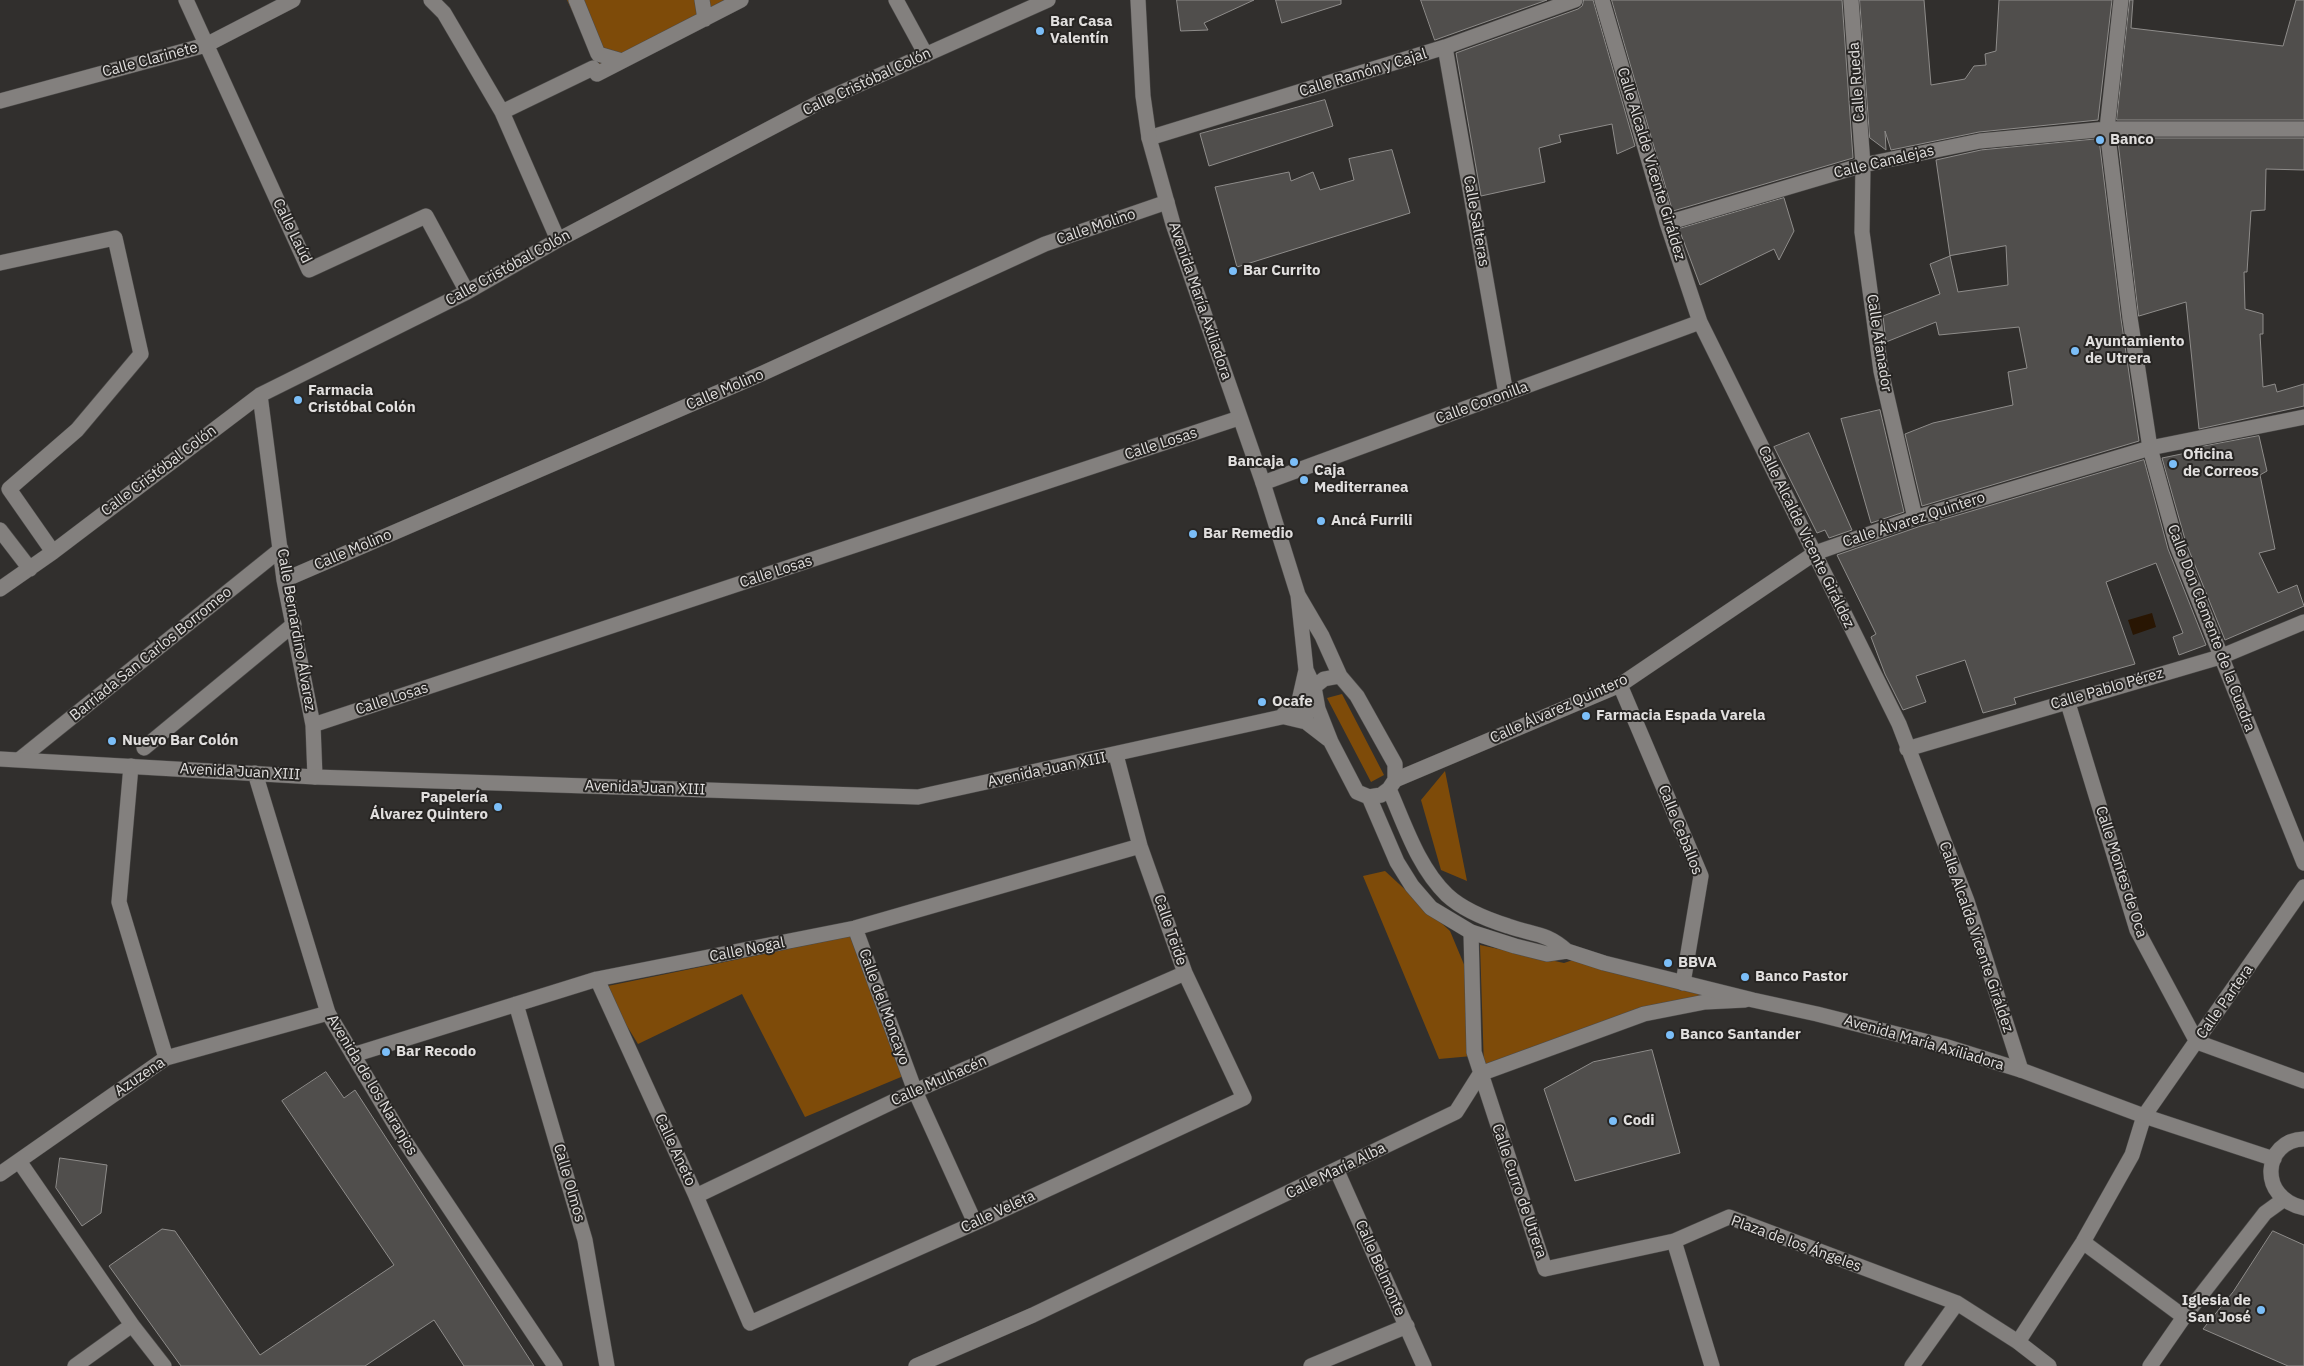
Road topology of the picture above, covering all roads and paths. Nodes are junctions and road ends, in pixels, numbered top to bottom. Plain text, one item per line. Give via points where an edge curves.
1 (186, 0) edge
2 (293, 0) edge
3 (431, 0) edge
4 (576, 0) edge
5 (702, 0) edge
6 (741, 0) edge
7 (896, 0) edge
8 (1048, 0) edge
9 (1137, 0) edge
10 (1575, 0) edge
11 (1602, 0) edge
12 (1851, 0) edge
13 (2121, 0) edge
14 (705, 19) junction
15 (206, 45) junction
16 (1445, 48) junction
17 (926, 55) junction
18 (622, 61) junction
19 (0, 101) edge
20 (502, 112) junction
21 (2107, 129) junction
22 (2304, 129) edge
23 (1149, 138) junction
24 (1863, 165) junction
25 (1167, 202) junction
26 (1667, 223) junction
27 (558, 240) junction
28 (0, 263) edge
29 (467, 292) junction
30 (1700, 322) junction
31 (1506, 394) junction
32 (260, 395) junction
33 (2304, 417) edge
34 (1239, 418) junction
35 (2150, 448) junction
36 (1263, 483) junction
37 (1915, 518) junction
38 (0, 530) edge
39 (281, 549) junction
40 (53, 552) junction
41 (1815, 553) junction
42 (30, 569) junction
43 (284, 580) junction
44 (0, 589) edge
45 (1298, 595) junction
46 (2304, 622) edge
47 (294, 624) junction
48 (2220, 656) junction
49 (1306, 670) junction
50 (1340, 676) junction
51 (1620, 685) junction
52 (1314, 687) junction
53 (2067, 700) junction
54 (1318, 708) junction
55 (1281, 716) junction
56 (313, 725) junction
57 (1331, 742) junction
58 (144, 748) dead end
59 (1907, 749) junction
60 (1116, 755) junction
61 (0, 759) edge
62 (20, 759) junction
63 (131, 766) junction
64 (255, 773) junction
65 (315, 777) junction
66 (1392, 784) junction
67 (1368, 796) junction
68 (1140, 846) junction
69 (2304, 863) edge
70 (2304, 887) edge
71 (855, 928) junction
72 (1471, 932) junction
73 (1567, 951) junction
74 (1186, 973) junction
75 (596, 979) junction
76 (1684, 983) junction
77 (1753, 1000) junction
78 (516, 1004) junction
79 (328, 1013) junction
80 (2197, 1042) junction
81 (353, 1055) junction
82 (166, 1058) junction
83 (2021, 1070) junction
84 (1480, 1074) junction
85 (2304, 1081) edge
86 (915, 1091) junction
87 (1244, 1098) joint
88 (2144, 1116) junction
89 (2304, 1139) edge
90 (2274, 1160) junction
91 (19, 1161) junction
92 (1337, 1171) junction
93 (0, 1174) edge
94 (696, 1196) junction
95 (2283, 1200) junction
96 (2304, 1208) edge
97 (975, 1223) junction
98 (1674, 1240) junction
99 (2083, 1242) junction
100 (1957, 1304) junction
101 (2184, 1317) junction
102 (750, 1323) joint
103 (132, 1325) junction
104 (1406, 1326) junction
105 (2018, 1342) junction
106 (76, 1366) edge
107 (164, 1366) edge
108 (554, 1366) edge
109 (607, 1366) edge
110 (916, 1366) edge
111 (1311, 1366) edge
112 (1424, 1366) edge
113 (1712, 1366) edge
114 (1912, 1366) edge
115 (2049, 1366) edge
116 (2150, 1366) edge

1 - 15 street, Calle Laúd
2 - 15 street, Calle Clarinete
3 - 20 street via 444,13
4 - 18 street via 598,54
5 - 14 street
6 - 14 street
7 - 17 street
8 - 17 street, Calle Cristóbal Colón
9 - 23 street, Avenida María Axiliadora
10 - 16 street, Calle Ramón y Cajal
11 - 26 street, Calle Alcalde Vicente Giráldez
12 - 24 street, Calle Rueda
13 - 21 street, Calle Don Clemente de la Cuadra
14 - 18 street
15 - 19 street, Calle Clarinete
15 - 29 street, Calle Laúd via 309,270 426,216
16 - 23 street, Calle Ramón y Cajal
16 - 31 street, Calle Salteras
17 - 27 street, Calle Cristóbal Colón via 820,102
18 - 20 street via 597,74 593,68
20 - 27 street
21 - 22 street, Calle Canalejas
21 - 24 street, Calle Canalejas via 1980,141
21 - 35 street, Calle Don Clemente de la Cuadra
23 - 25 street, Avenida María Axiliadora
24 - 26 street, Calle Canalejas
24 - 37 street, Calle Afanador via 1862,232 1881,371
25 - 34 street, Avenida María Axiliadora
25 - 43 street, Calle Molino via 1045,244 762,374
26 - 30 street, Calle Alcalde Vicente Giráldez
27 - 29 street, Calle Cristóbal Colón
28 - 40 street via 115,238 141,354 77,430 9,489
29 - 32 street, Calle Cristóbal Colón
30 - 31 street, Calle Coronilla
30 - 41 street, Calle Alcalde Vicente Giráldez
31 - 36 street, Calle Coronilla
32 - 39 street, Calle Bernardino Álvarez
32 - 40 street, Calle Cristóbal Colón
33 - 35 street, Calle Álvarez Quintero
34 - 36 street, Avenida María Axiliadora
34 - 56 street, Calle Losas
35 - 37 street, Calle Álvarez Quintero
35 - 48 street, Calle Don Clemente de la Cuadra via 2177,546
36 - 45 street, Avenida María Axiliadora
37 - 41 street, Calle Álvarez Quintero
38 - 42 street
39 - 43 street, Calle Bernardino Álvarez
39 - 62 street, Barriada San Carlos Borromeo
40 - 42 street, Calle Cristóbal Colón
41 - 51 street, Calle Álvarez Quintero
41 - 59 street, Calle Alcalde Vicente Giráldez
42 - 44 street, Calle Cristóbal Colón
43 - 47 street, Calle Bernardino Álvarez
45 - 49 street, Avenida María Axiliadora
45 - 50 street, Avenida María Axiliadora
46 - 48 street, Calle Pablo Pérez
47 - 56 street, Calle Bernardino Álvarez
47 - 58 street
48 - 53 street, Calle Pablo Pérez
48 - 69 street, Calle Don Clemente de la Cuadra
49 - 52 street, Avenida María Axiliadora
49 - 55 street, Avenida Juan XIII via 1299,701
50 - 52 street via 1324,679
50 - 66 street, Avenida María Axiliadora via 1357,696 1395,764
51 - 66 street, Calle Álvarez Quintero
51 - 76 street, Calle Ceballos via 1701,876
52 - 54 street, Avenida María Axiliadora
53 - 59 street, Calle Pablo Pérez
53 - 80 street, Calle Montes de Oca via 2137,930
54 - 55 street, Avenida Juan XIII
54 - 57 street, Avenida María Axiliadora
55 - 57 street, Avenida Juan XIII via 1306,722
55 - 60 street, Avenida Juan XIII
56 - 65 street, Calle Bernardino Álvarez
57 - 67 street, Avenida María Axiliadora via 1357,792
59 - 83 street, Calle Alcalde Vicente Giráldez via 1967,900
60 - 65 street, Avenida Juan XIII via 918,798
60 - 68 street, Calle Teide
61 - 62 street, Avenida Juan XIII
62 - 63 street, Avenida Juan XIII
63 - 64 street, Avenida Juan XIII
63 - 82 street via 119,902
64 - 65 street, Avenida Juan XIII
64 - 79 street, Avenida de los Naranjos
66 - 67 street, Calle Álvarez Quintero via 1381,795
66 - 73 street, Avenida María Axiliadora via 1424,866 1449,896 1508,926 1554,939
67 - 72 street, Avenida María Axiliadora via 1397,862 1412,886 1431,908
68 - 71 street, Calle Nogal
68 - 74 street, Calle Teide
70 - 80 street, Calle Partera
71 - 75 street, Calle Nogal
71 - 86 street, Calle del Moncayo
72 - 73 street, Avenida María Axiliadora via 1547,954
72 - 84 street via 1474,1052
73 - 76 street, Avenida María Axiliadora
74 - 86 street, Calle Mulhacén
74 - 87 street, Calle Teide
75 - 78 street, Calle Nogal
75 - 94 street, Calle Aneto
76 - 77 street, Avenida María Axiliadora
77 - 83 street, Avenida María Axiliadora via 1907,1036
77 - 84 street via 1705,1002 1656,1010
78 - 81 street, Calle Nogal
78 - 109 street, Calle Olmos via 585,1240
79 - 81 street, Avenida de los Naranjos
79 - 82 street, Azuzena
80 - 85 street
80 - 88 street, Calle Partera
81 - 108 street, Avenida de los Naranjos via 404,1140
82 - 91 street, Azuzena
83 - 88 street, Avenida María Axiliadora
84 - 92 street, Calle María Alba via 1456,1112
84 - 98 street, Calle Curro de Utrera via 1545,1269
86 - 94 street, Calle Mulhacén
86 - 97 street, Calle del Moncayo
87 - 97 street, Calle Veleta
88 - 90 street, Avenida María Axiliadora
88 - 99 street, Calle Partera via 2132,1155
89 - 90 street via 2289,1143
90 - 95 street via 2272,1181
91 - 93 street, Azuzena
91 - 103 street
92 - 104 street, Calle Belmonte
92 - 110 street, Calle María Alba via 1034,1315
94 - 102 street, Calle Aneto
95 - 96 street
95 - 101 street via 2265,1213
97 - 102 street, Calle Veleta
98 - 100 street, Plaza de los Ángeles via 1729,1217
98 - 113 street
99 - 101 street
99 - 105 street, Calle Partera
100 - 105 street, Plaza de los Ángeles
100 - 114 street
101 - 116 street
103 - 106 street
103 - 107 street
104 - 111 street
104 - 112 street, Calle Belmonte
105 - 115 street, Plaza de los Ángeles

